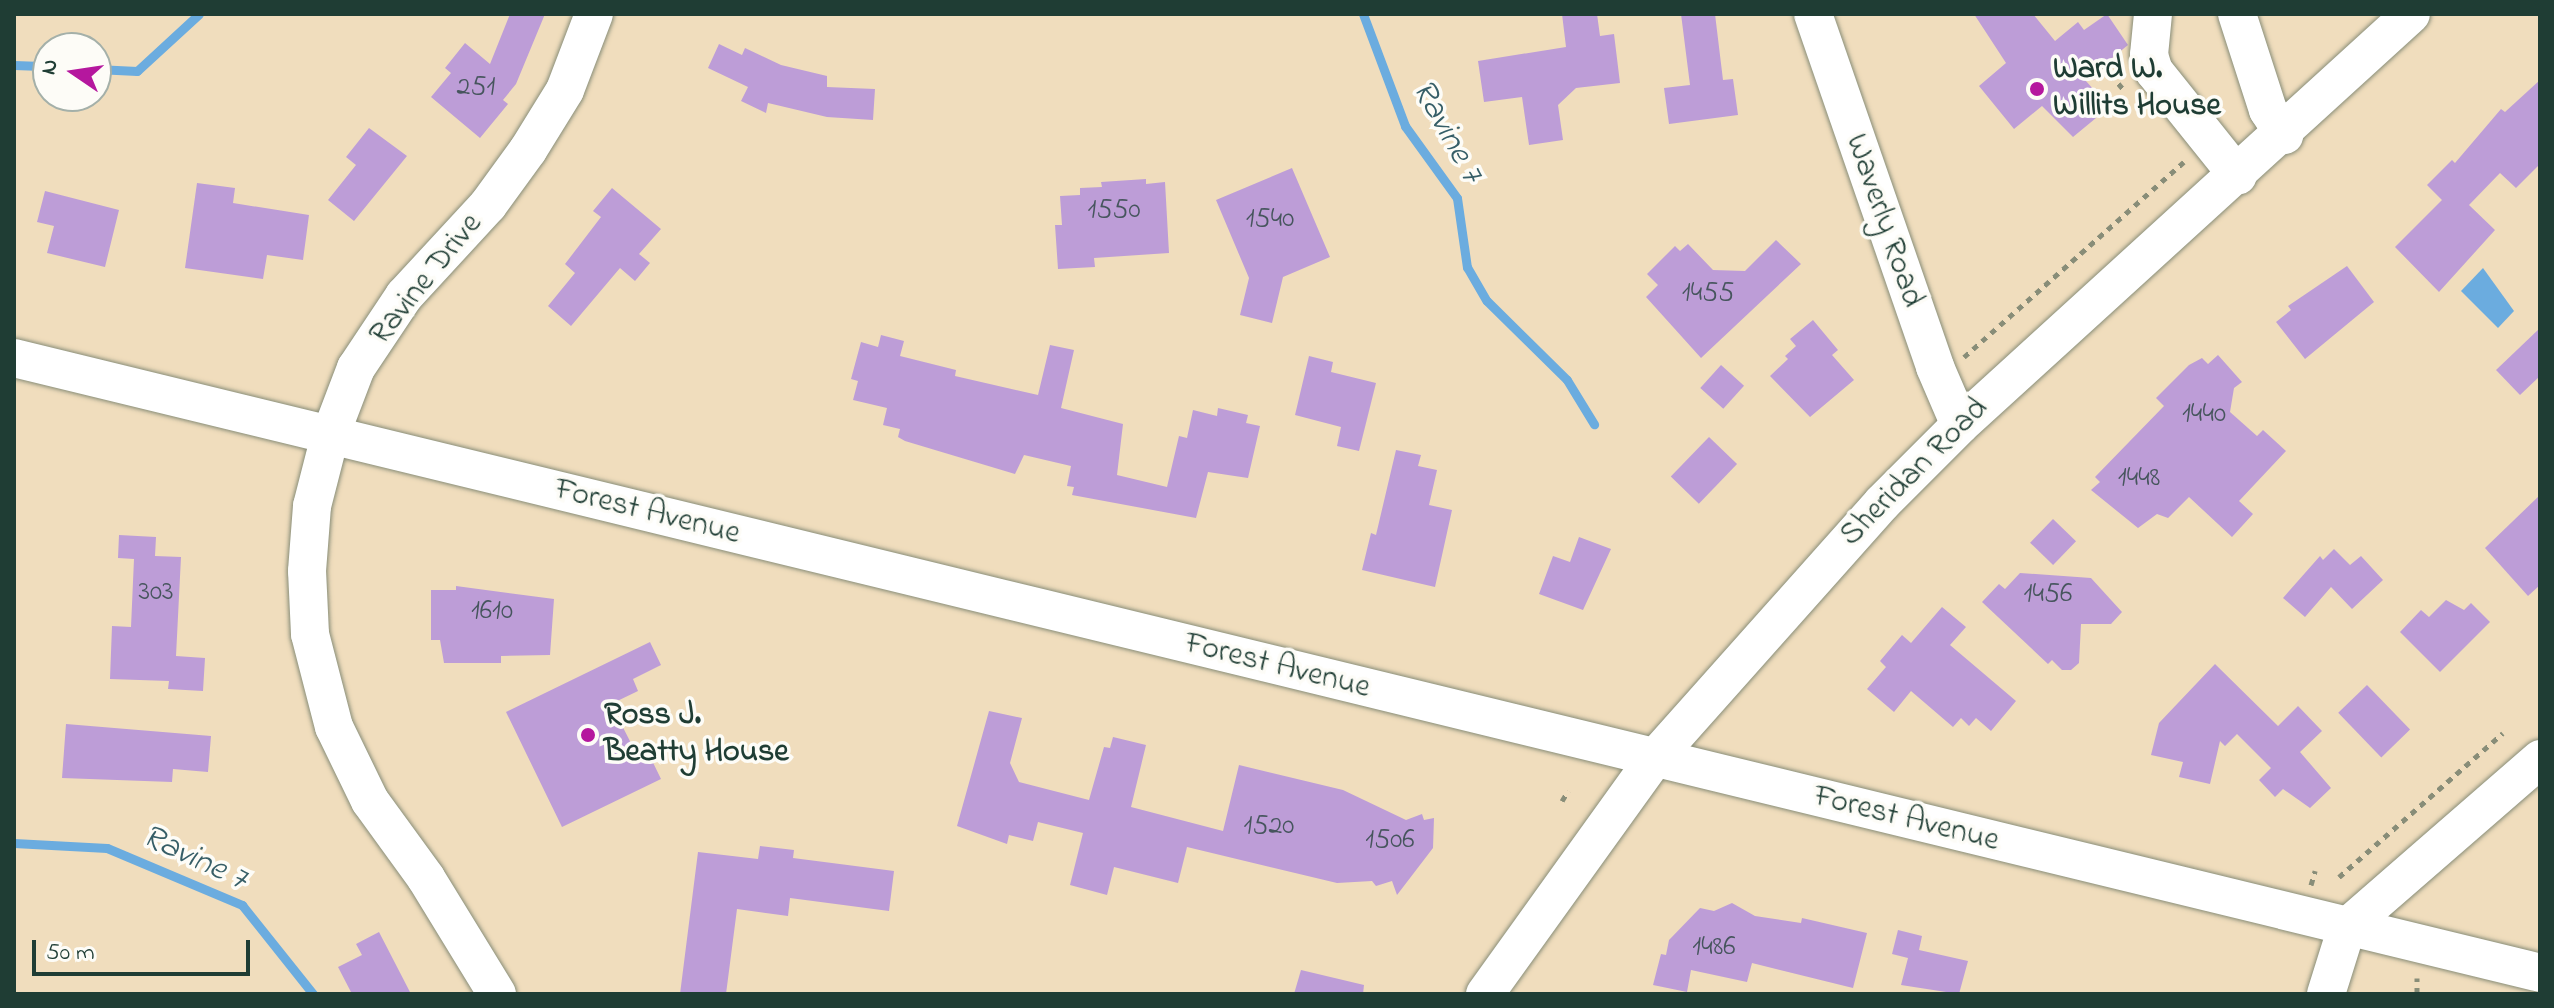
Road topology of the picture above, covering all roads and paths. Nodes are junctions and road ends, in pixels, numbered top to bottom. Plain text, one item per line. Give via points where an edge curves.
1 (594, 14) edge
2 (2153, 14) edge
3 (2237, 14) edge
4 (2411, 14) edge
5 (1825, 19) edge
6 (2284, 135) junction
7 (2209, 140) junction
8 (2238, 176) junction
9 (14, 358) edge
10 (1940, 379) junction
11 (1960, 425) junction
12 (330, 436) junction
13 (2503, 733) dead end
14 (1654, 759) junction
15 (2540, 759) edge
16 (1568, 791) dead end
17 (1562, 801) dead end
18 (2339, 877) dead end
19 (2347, 927) junction
20 (2540, 973) edge
21 (497, 994) edge
22 (1485, 994) edge
23 (2326, 994) edge

1 - 12 street, Ravine Drive via 565,90 528,150 488,205 404,296 356,368
2 - 7 street via 2149,55 2154,71
3 - 6 street via 2268,110
4 - 6 street, Sheridan Road
5 - 10 street, Waverly Road
6 - 8 street, Sheridan Road
7 - 8 street
7 - 10 path
8 - 11 street, Sheridan Road
9 - 12 street, Forest Avenue
10 - 11 street, Waverly Road
11 - 14 street, Sheridan Road via 1754,641
12 - 14 street, Forest Avenue
12 - 21 street, Ravine Drive via 312,506 307,571 310,634 334,727 370,801 426,878
13 - 18 path
14 - 19 street, Forest Avenue
14 - 22 street, Sheridan Road
15 - 19 street
16 - 17 path
19 - 20 street, Forest Avenue
19 - 23 street

